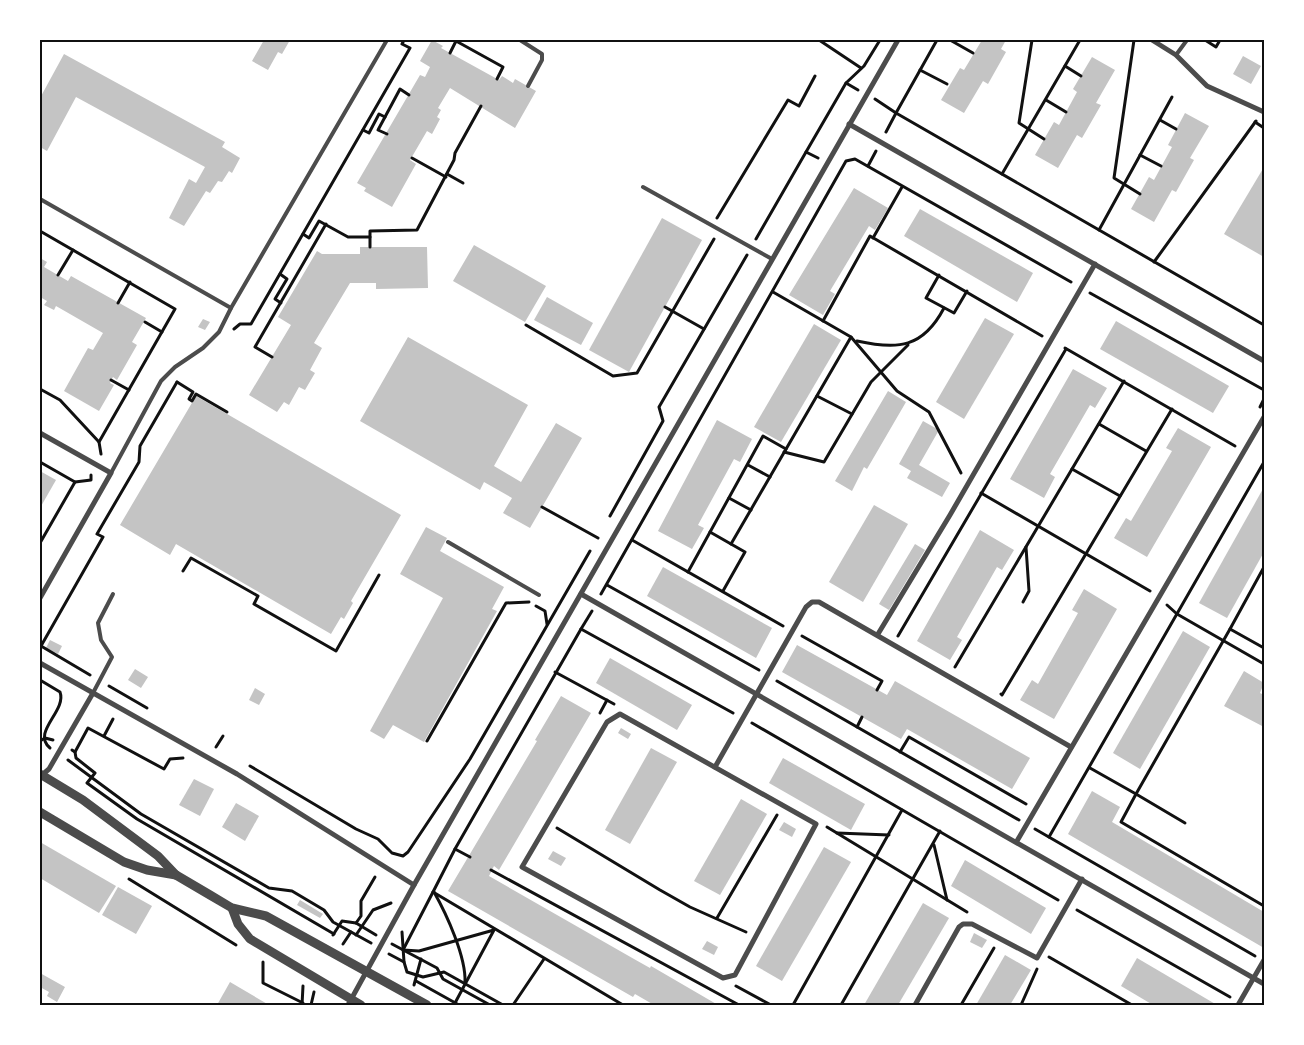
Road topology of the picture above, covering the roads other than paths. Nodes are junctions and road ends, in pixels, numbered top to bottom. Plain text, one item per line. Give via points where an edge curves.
1 (387, 40) edge
2 (520, 40) edge
3 (898, 40) edge
4 (1152, 40) edge
5 (1187, 40) edge
6 (1176, 55) junction
7 (528, 86) dead end
8 (1264, 112) edge
9 (849, 124) junction
10 (643, 187) dead end
11 (40, 199) edge
12 (772, 260) junction
13 (1094, 264) junction
14 (231, 308) junction
15 (1264, 361) edge
16 (1264, 417) edge
17 (40, 433) edge
18 (110, 472) junction
19 (448, 542) dead end
20 (113, 594) dead end
21 (581, 594) junction
22 (540, 595) dead end
23 (40, 598) edge
24 (878, 634) junction
25 (40, 663) edge
26 (756, 692) junction
27 (92, 693) junction
28 (1069, 746) junction
29 (715, 767) junction
30 (41, 775) edge
31 (40, 812) edge
32 (1017, 842) junction
33 (176, 875) junction
34 (1082, 879) junction
35 (414, 885) junction
36 (232, 908) junction
37 (1264, 960) edge
38 (366, 971) junction
39 (1255, 977) junction
40 (1264, 984) edge
41 (350, 1002) edge
42 (1239, 1004) edge
43 (361, 1005) edge
44 (427, 1005) edge
45 (915, 1005) edge

1 - 14 lane
2 - 7 lane via 542,54
3 - 9 street
4 - 6 street
5 - 6 lane
6 - 8 street via 1207,86
9 - 12 street
9 - 13 street
10 - 12 lane
11 - 14 lane
12 - 21 street
13 - 15 street
13 - 24 street
14 - 18 lane via 219,332 161,381
16 - 28 street
17 - 18 street
18 - 23 street
19 - 22 lane
20 - 27 lane via 98,623 101,640 112,657
21 - 26 street
21 - 35 street
24 - 26 street via 819,602 812,602
24 - 28 street
25 - 27 street
26 - 29 street
26 - 32 street
27 - 30 street via 49,769
27 - 35 street via 238,774
28 - 32 street
29 - 29 street via 816,824 756,937 734,975 728,979 522,867 607,722 620,714
30 - 33 street via 83,800 137,840
31 - 33 street via 124,862
32 - 34 street
33 - 36 street
34 - 39 street
34 - 45 street via 1043,954 1037,958 972,924 959,927
35 - 38 street
36 - 38 street via 266,916
36 - 41 street via 238,924 250,939
37 - 39 street
38 - 41 street
38 - 44 street
39 - 40 street
39 - 42 street
41 - 43 street

